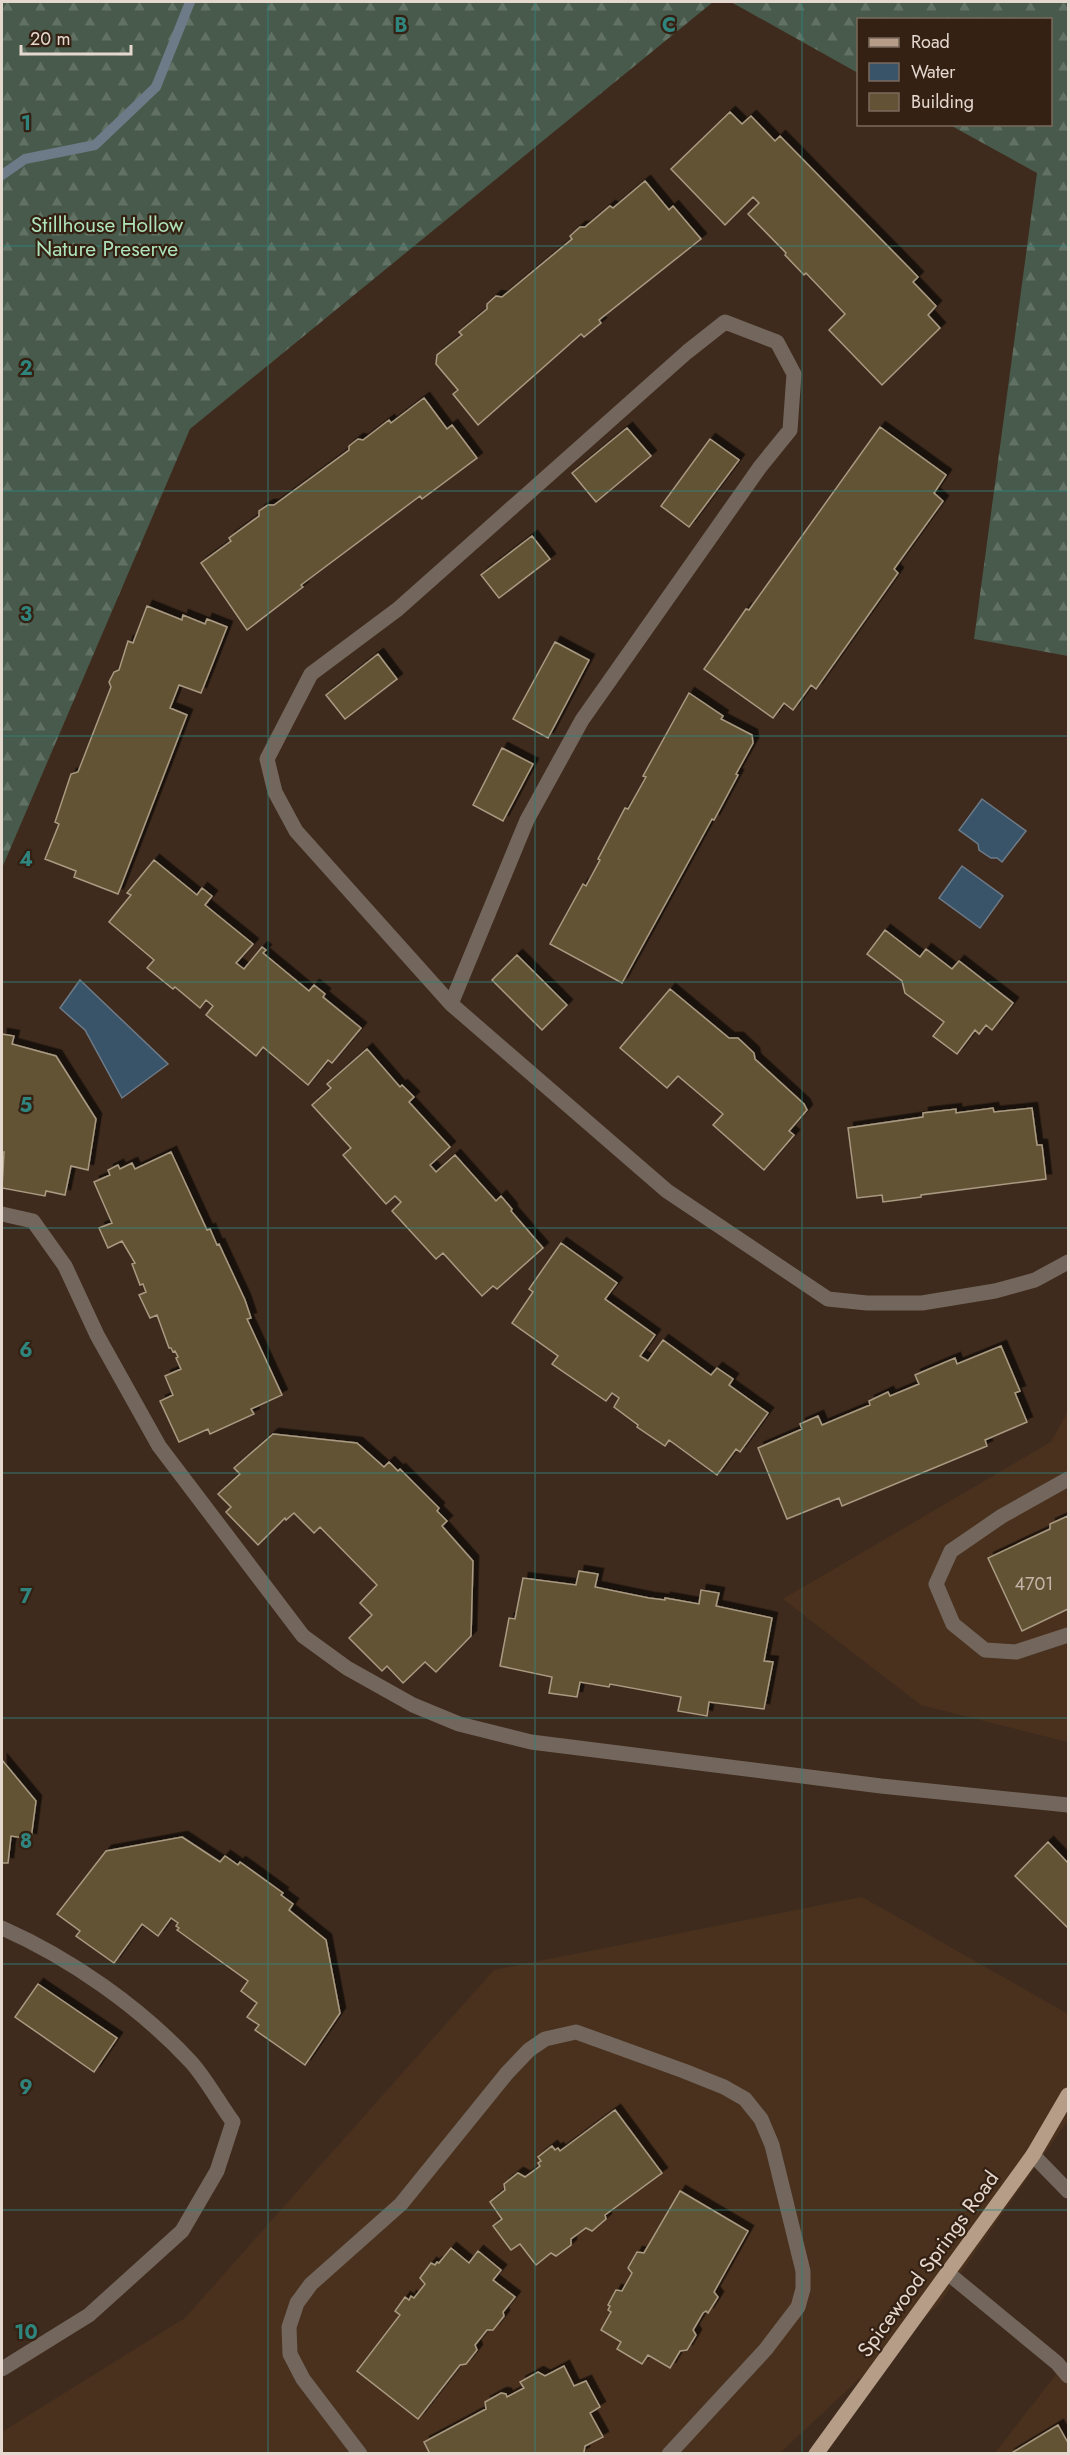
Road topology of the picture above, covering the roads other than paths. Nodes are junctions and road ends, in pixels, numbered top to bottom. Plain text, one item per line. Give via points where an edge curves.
1 (451, 1004) junction
2 (2, 1214) edge
3 (1068, 1262) edge
4 (1068, 1479) edge
5 (1068, 1635) edge
6 (1068, 1805) edge
7 (2, 1928) edge
8 (1068, 2095) edge
9 (1033, 2155) junction
10 (1068, 2191) edge
11 (949, 2274) junction
12 (2, 2369) edge
13 (1068, 2376) edge
14 (360, 2454) edge
15 (669, 2454) edge
16 (816, 2454) edge

1 - 1 lane via 296,831 275,792 267,759 311,674 398,609 687,352 726,322 777,342 794,374 790,430 582,720 527,820
1 - 3 lane via 667,1191 828,1299 922,1303 1025,1283
2 - 6 lane via 33,1221 65,1266 97,1335 159,1446 303,1636 347,1668 413,1705 459,1724 531,1742 880,1786
4 - 5 lane via 1002,1516 951,1551 936,1584 953,1624 985,1650 1016,1652
7 - 12 lane via 31,1941 116,1995 157,2028 192,2064 233,2122 217,2171 182,2231 89,2315
8 - 9 main road, Spicewood Springs Road
9 - 10 lane
9 - 11 main road, Spicewood Springs Road
11 - 13 lane
11 - 16 main road, Spicewood Springs Road
14 - 15 lane via 303,2379 290,2354 289,2327 297,2303 311,2284 401,2204 529,2050 545,2038 576,2032 714,2083 745,2099 761,2119 772,2145 803,2271 798,2307 766,2349

